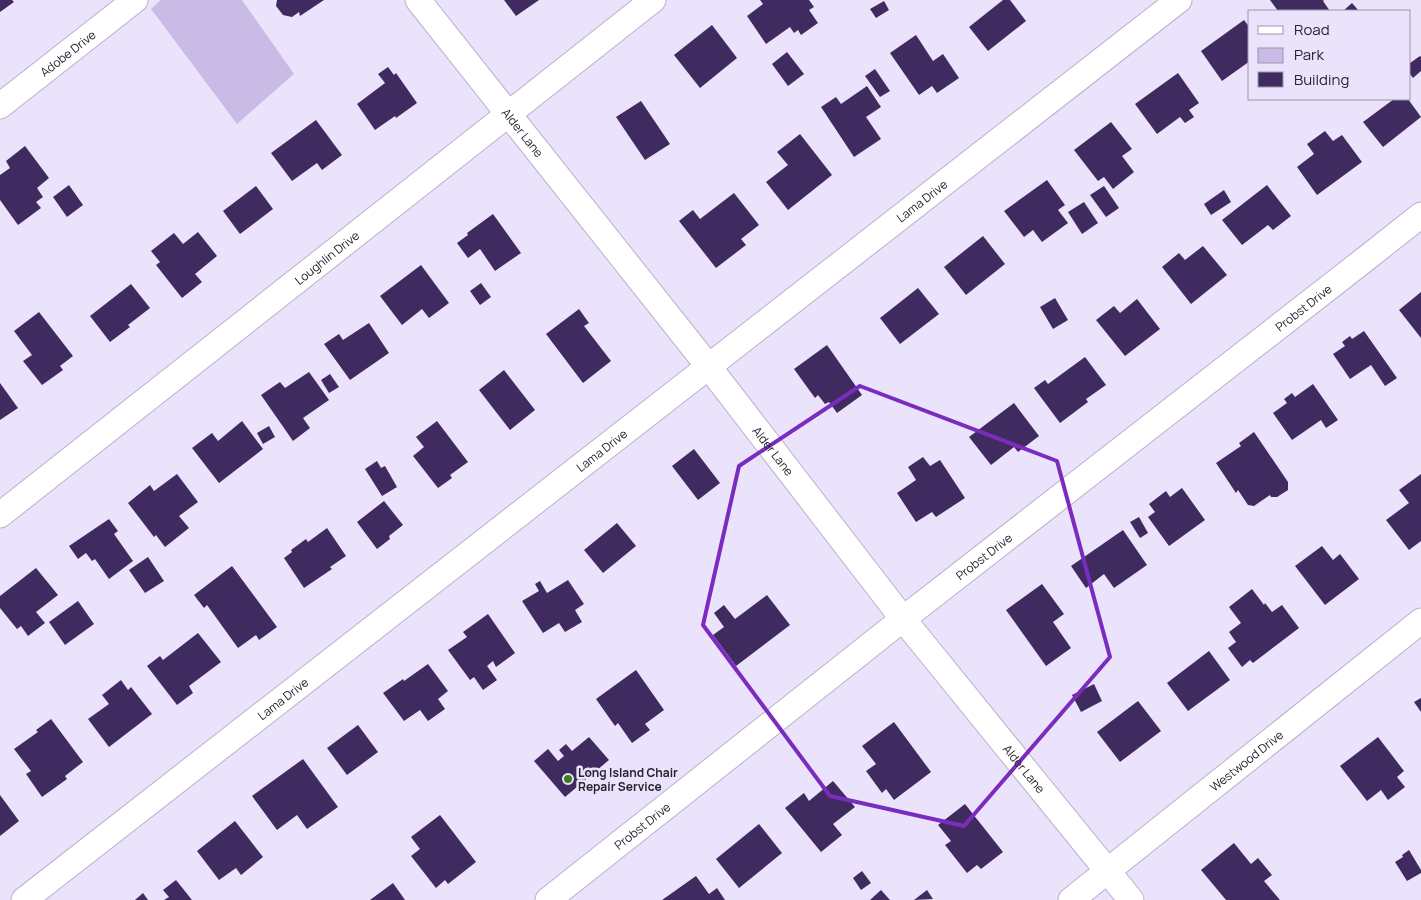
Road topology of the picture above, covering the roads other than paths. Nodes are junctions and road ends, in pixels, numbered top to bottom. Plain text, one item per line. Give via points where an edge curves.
1 (135, 0) edge
2 (418, 0) edge
3 (653, 0) edge
4 (1178, 0) edge
5 (0, 106) edge
6 (508, 114) junction
7 (1421, 214) edge
8 (709, 367) junction
9 (0, 514) edge
10 (903, 619) junction
11 (1421, 621) edge
12 (1108, 871) junction
13 (24, 900) edge
14 (548, 900) edge
15 (1071, 900) edge
16 (1131, 900) edge

1 - 5 street, Adobe Drive
2 - 6 street, Alder Lane
3 - 6 street, Loughlin Drive
4 - 8 street, Lama Drive
6 - 8 street, Alder Lane
6 - 9 street, Loughlin Drive
7 - 10 street, Probst Drive
8 - 10 street, Alder Lane
8 - 13 street, Lama Drive
10 - 12 street, Alder Lane
10 - 14 street, Probst Drive
11 - 12 street, Westwood Drive
12 - 15 street, Westwood Drive
12 - 16 street, Alder Lane

